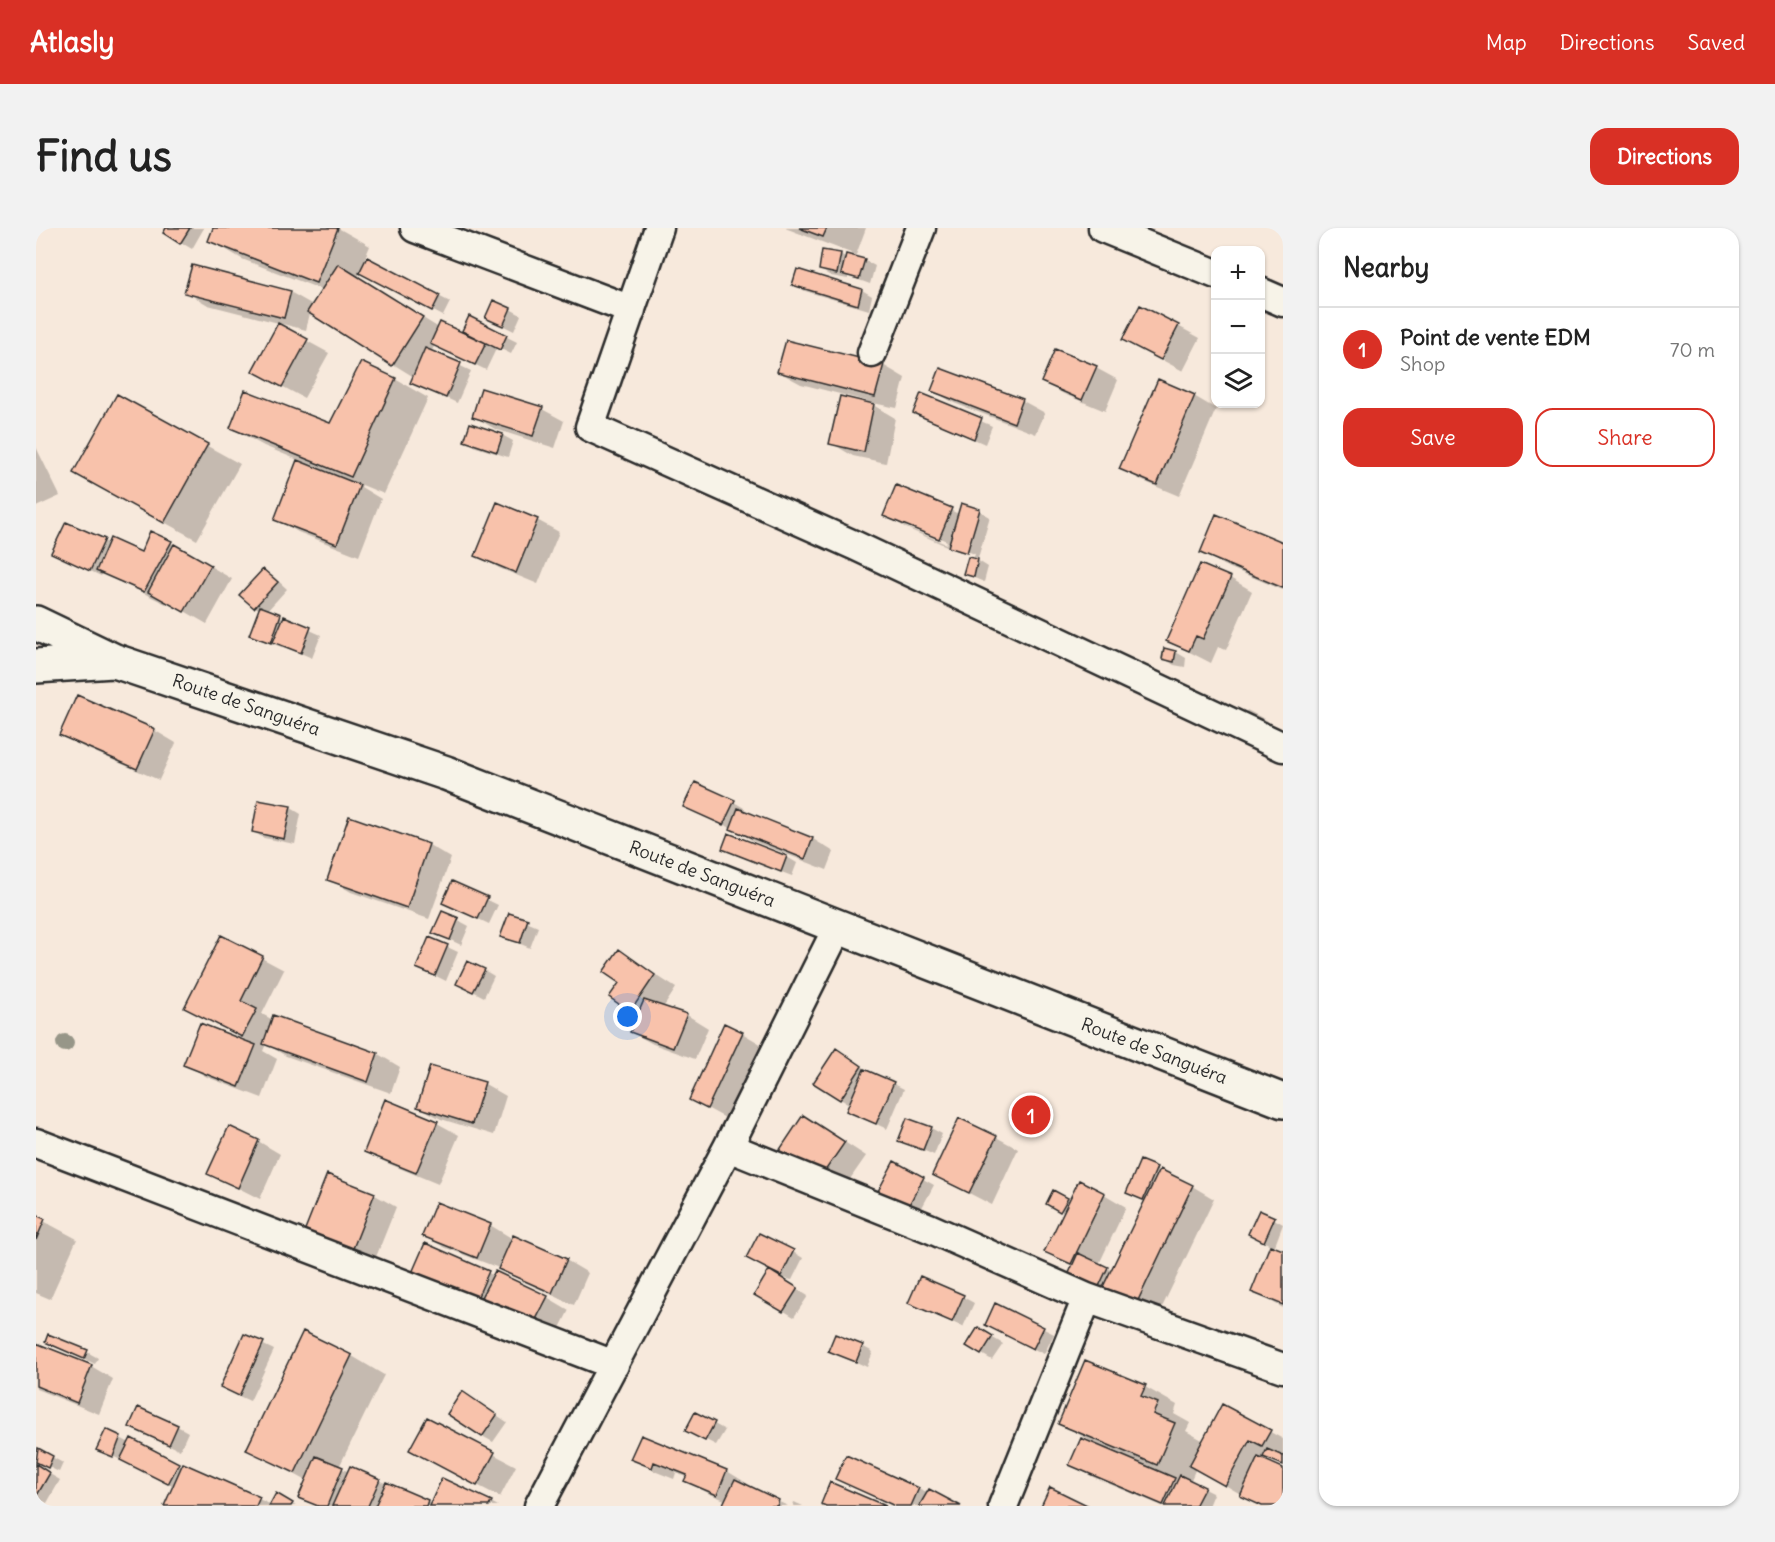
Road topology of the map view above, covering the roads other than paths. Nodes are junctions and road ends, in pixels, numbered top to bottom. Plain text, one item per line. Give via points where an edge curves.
1 (415, 228) edge
2 (659, 228) edge
3 (921, 228) edge
4 (1103, 228) edge
5 (1211, 272) edge
6 (1265, 294) edge
7 (1283, 302) edge
8 (631, 310) junction
9 (872, 353) dead end
10 (36, 623) edge
11 (115, 661) junction
12 (36, 666) edge
13 (1283, 747) edge
14 (838, 927) junction
15 (1283, 1101) edge
16 (36, 1143) edge
17 (729, 1147) junction
18 (1087, 1298) junction
19 (614, 1365) junction
20 (1283, 1368) edge
21 (539, 1506) edge
22 (1003, 1506) edge

1 - 8 street
2 - 8 street
3 - 9 street
4 - 5 street
6 - 7 street
8 - 13 street via 590,427 856,546
10 - 11 street, Route de Sanguéra
11 - 12 street, Route de Sanguéra
11 - 14 street, Route de Sanguéra via 447,773
14 - 15 street, Route de Sanguéra
14 - 17 street
16 - 19 street
17 - 18 street via 929,1228
17 - 19 street
18 - 20 street
18 - 22 street
19 - 21 street

